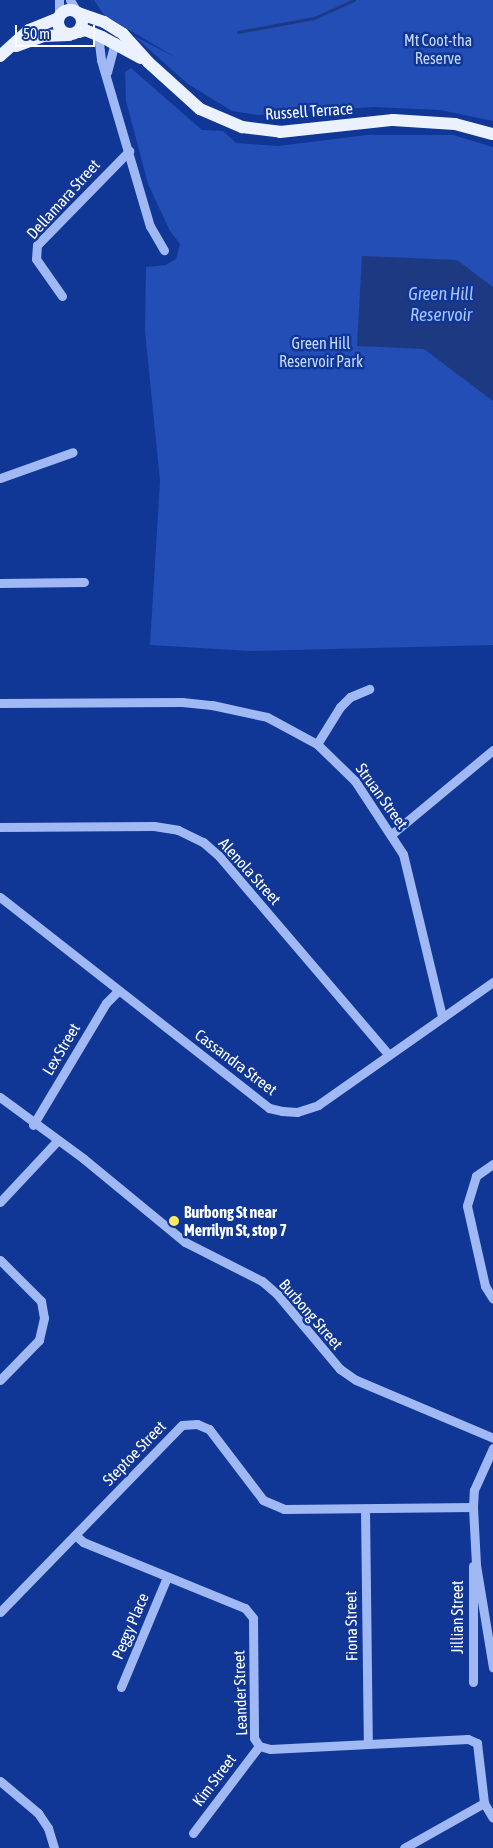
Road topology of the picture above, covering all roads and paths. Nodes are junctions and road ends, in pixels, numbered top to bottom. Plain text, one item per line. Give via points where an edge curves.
1 (59, 0) edge
2 (70, 0) edge
3 (78, 12) junction
4 (59, 18) junction
5 (100, 20) junction
6 (74, 33) junction
7 (98, 35) junction
8 (115, 42) junction
9 (4, 52) edge
10 (148, 62) junction
11 (107, 73) junction
12 (493, 134) edge
13 (129, 151) junction
14 (164, 250) dead end
15 (62, 296) dead end
16 (73, 452) dead end
17 (0, 478) edge
18 (84, 582) dead end
19 (0, 583) edge
20 (369, 689) dead end
21 (0, 703) edge
22 (317, 744) junction
23 (493, 750) edge
24 (0, 827) edge
25 (393, 833) junction
26 (0, 896) edge
27 (493, 982) edge
28 (118, 991) junction
29 (442, 1017) junction
30 (388, 1054) junction
31 (0, 1098) edge
32 (33, 1125) junction
33 (58, 1141) junction
34 (493, 1164) edge
35 (0, 1202) edge
36 (0, 1260) edge
37 (493, 1299) edge
38 (0, 1380) edge
39 (493, 1438) edge
40 (493, 1448) edge
41 (473, 1507) junction
42 (365, 1509) junction
43 (75, 1535) junction
44 (475, 1553) junction
45 (167, 1577) junction
46 (0, 1612) edge
47 (493, 1668) edge
48 (473, 1682) dead end
49 (121, 1687) dead end
50 (368, 1743) junction
51 (259, 1746) junction
52 (0, 1781) edge
53 (484, 1803) junction
54 (493, 1818) edge
55 (193, 1833) dead end
56 (54, 1848) edge
57 (404, 1848) edge

1 - 4 street
2 - 3 street
3 - 4 main road via 69,10
3 - 5 main road, Russell Terrace
3 - 6 main road via 83,21
4 - 6 main road via 60,30
4 - 9 main road via 32,29
5 - 8 main road via 113,33
5 - 10 main road, Russell Terrace via 127,37
6 - 7 main road, Russell Terrace
6 - 9 main road, Russell Terrace via 43,36
7 - 8 main road, Russell Terrace
7 - 11 street via 100,60
8 - 10 main road, Russell Terrace
8 - 11 street via 108,56
10 - 12 main road, Russell Terrace via 200,108 256,130 280,132 393,120 455,124
11 - 13 street
13 - 14 street via 152,231
13 - 15 street, Dellamara Street via 38,245 36,258
16 - 17 street
18 - 19 street
20 - 22 street via 350,697 340,707
21 - 22 street, Struan Street via 182,702 212,705 267,718
22 - 25 street, Struan Street via 356,780
23 - 25 street
24 - 30 street, Alenola Street via 154,826 178,830 203,842 219,856
25 - 29 street, Struan Street via 411,883
26 - 28 street, Cassandra Street
27 - 29 street, Cassandra Street
28 - 30 street, Cassandra Street via 269,1108 297,1112 318,1104
28 - 32 street, Lex Street via 106,1002
29 - 30 street, Cassandra Street
31 - 32 street, Burbong Street
32 - 33 street, Burbong Street
33 - 35 street
33 - 39 street, Burbong Street via 185,1242 262,1282 340,1369 356,1380
34 - 37 street via 476,1176 467,1206 485,1286
36 - 38 street via 41,1300 44,1318 38,1340
40 - 41 street via 474,1490
41 - 42 street, Steptoe Street
41 - 44 street, Jillian Street
42 - 43 street, Steptoe Street via 284,1509 264,1500 209,1429 197,1424 182,1425
42 - 50 street, Fiona Street
43 - 45 street, Leander Street via 83,1542
43 - 46 street, Steptoe Street
44 - 47 street, Jillian Street
44 - 48 street, Jillian Street via 471,1590
45 - 49 street, Peggy Place
45 - 51 street, Leander Street via 244,1608 253,1618 254,1738
50 - 51 street, Leander Street via 270,1750
50 - 53 street, Leander Street via 468,1739 477,1743
51 - 55 street, Kim Street
52 - 56 street via 38,1813 48,1828
53 - 54 street
53 - 57 street

